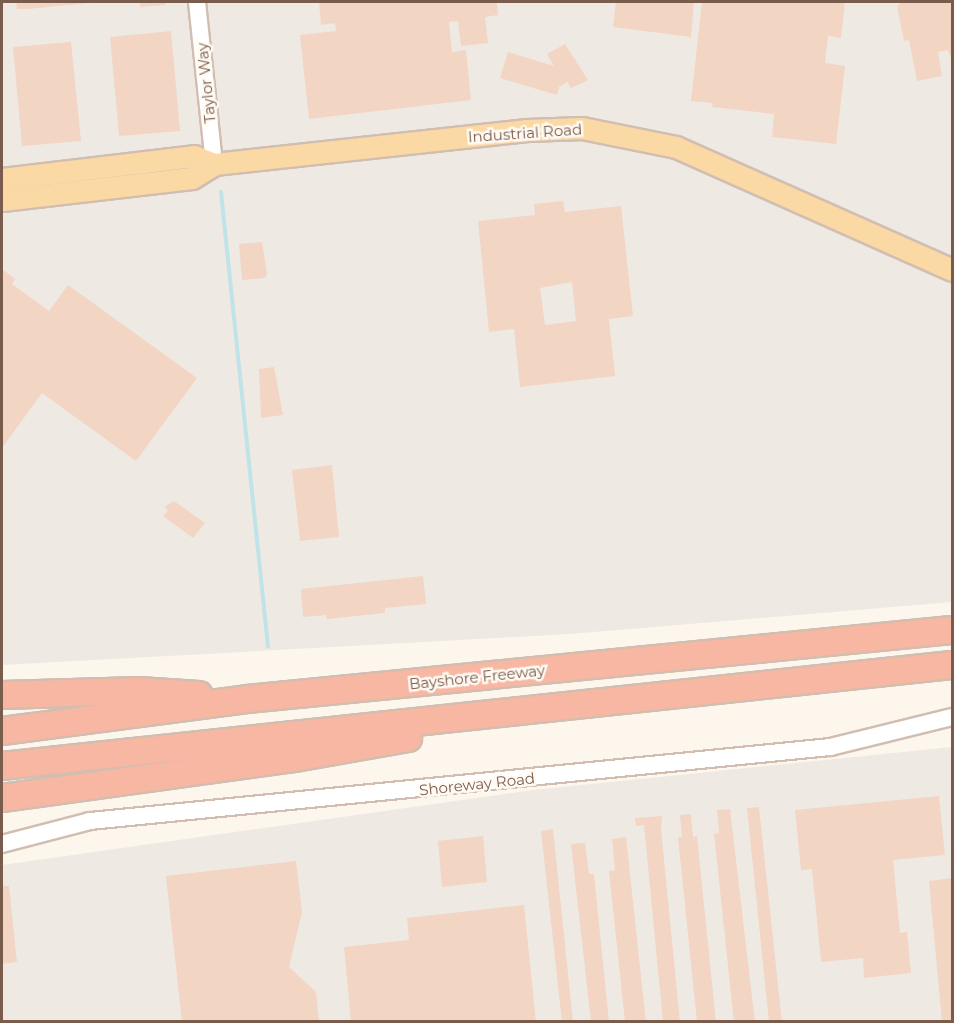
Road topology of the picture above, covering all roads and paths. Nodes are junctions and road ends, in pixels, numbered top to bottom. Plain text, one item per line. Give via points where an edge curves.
1 (197, 2) edge
2 (214, 165) junction
3 (2, 178) edge
4 (2, 200) edge
5 (952, 270) edge
6 (952, 630) edge
7 (952, 665) edge
8 (2, 695) edge
9 (247, 699) junction
10 (603, 703) junction
11 (952, 717) edge
12 (2, 731) edge
13 (2, 766) edge
14 (2, 798) edge
15 (2, 844) edge

1 - 2 street, Taylor Way
2 - 3 main road, Industrial Road via 194,156
2 - 4 main road, Industrial Road via 192,178
2 - 5 main road, Industrial Road via 527,130 582,128 676,147
6 - 9 highway, Bayshore Freeway
7 - 10 highway
8 - 9 highway via 139,691
9 - 12 highway, Bayshore Freeway
10 - 13 highway
10 - 14 highway via 295,758
11 - 15 street, Shoreway Road via 830,747 90,821

